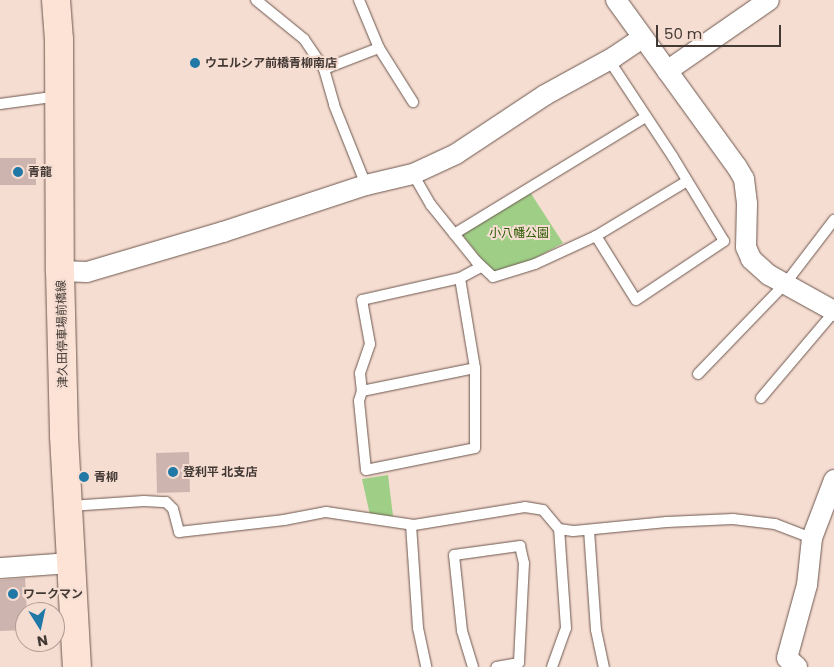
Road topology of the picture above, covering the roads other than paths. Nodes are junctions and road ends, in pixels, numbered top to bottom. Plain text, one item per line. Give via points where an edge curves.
1 (56, 0) edge
2 (256, 0) edge
3 (359, 0) edge
4 (616, 0) edge
5 (769, 0) edge
6 (642, 38) junction
7 (379, 48) junction
8 (609, 60) junction
9 (324, 68) junction
10 (666, 71) junction
11 (60, 96) junction
12 (412, 102) dead end
13 (0, 104) edge
14 (646, 117) junction
15 (413, 174) junction
16 (687, 181) junction
17 (366, 185) junction
18 (834, 220) edge
19 (454, 234) junction
20 (596, 236) junction
21 (481, 267) junction
22 (60, 271) junction
23 (460, 278) junction
24 (785, 284) junction
25 (834, 311) edge
26 (475, 368) junction
27 (698, 374) dead end
28 (362, 391) junction
29 (761, 398) dead end
30 (834, 480) edge
31 (68, 506) junction
32 (411, 525) junction
33 (559, 529) junction
34 (589, 530) junction
35 (812, 538) junction
36 (71, 563) junction
37 (0, 568) edge
38 (76, 667) edge
39 (426, 667) edge
40 (473, 667) edge
41 (496, 667) edge
42 (552, 667) edge
43 (604, 667) edge
44 (797, 667) edge

1 - 11 main road, 津久田停車場前橋線
2 - 9 lane via 304,39
3 - 7 lane
4 - 6 street
5 - 10 street
6 - 8 street
6 - 10 street
7 - 9 lane
7 - 12 lane
8 - 14 lane
8 - 15 street via 546,95 456,154
9 - 17 lane via 334,105
10 - 24 street via 744,179 746,246 751,259
11 - 13 lane
11 - 22 main road, 津久田停車場前橋線
14 - 16 lane
14 - 19 lane
15 - 17 street
15 - 19 lane via 430,205
16 - 20 lane
16 - 20 lane via 724,242 636,300
17 - 22 street via 87,272
18 - 24 lane
19 - 21 lane
20 - 21 lane via 535,264 492,277
21 - 23 lane
22 - 31 main road, 津久田停車場前橋線
23 - 26 lane
23 - 28 lane via 362,300 370,344 360,373
24 - 25 street
24 - 27 lane
25 - 29 lane
26 - 28 lane
26 - 28 lane via 475,448 366,470 359,400
30 - 35 street
31 - 32 lane via 144,500 166,502 173,508 179,532 326,512
31 - 36 main road, 津久田停車場前橋線
32 - 33 lane via 525,507 543,510
32 - 39 lane via 418,628
33 - 34 lane
33 - 42 lane via 566,628
34 - 35 lane via 733,519 775,524
34 - 43 lane via 596,630
35 - 44 street via 807,585 787,658
36 - 37 street
36 - 38 main road, 津久田停車場前橋線
40 - 41 lane via 462,631 454,555 520,546 524,563 519,663

